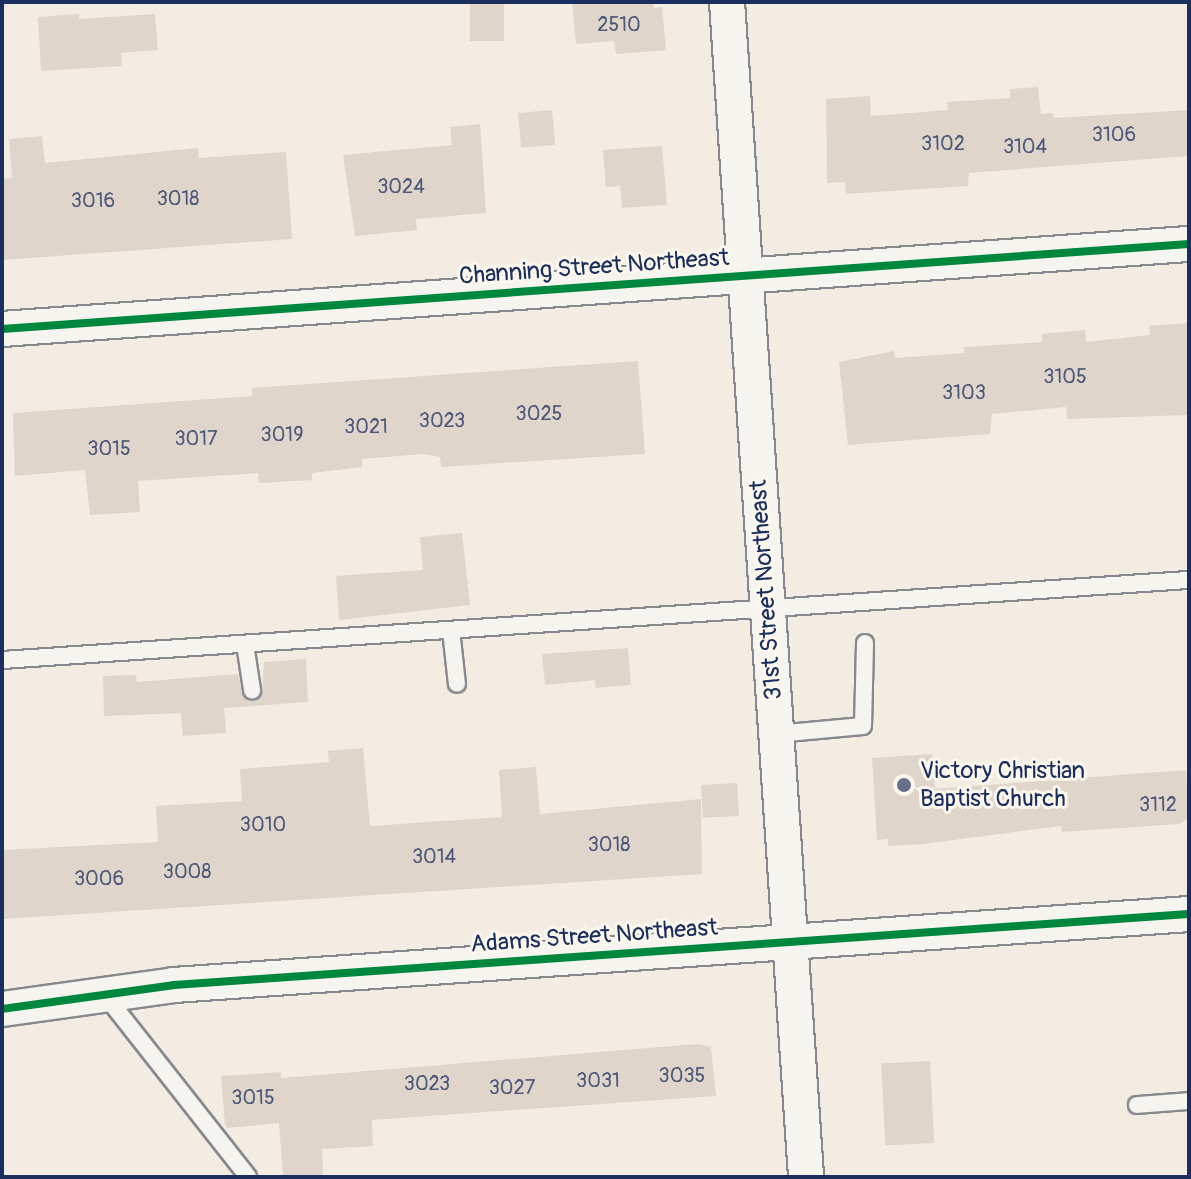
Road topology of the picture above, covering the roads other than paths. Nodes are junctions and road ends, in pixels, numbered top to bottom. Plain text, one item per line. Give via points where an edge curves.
1 (727, 2) edge
2 (1189, 244) edge
3 (745, 276) junction
4 (2, 329) edge
5 (1189, 580) edge
6 (767, 608) junction
7 (451, 630) junction
8 (865, 643) dead end
9 (245, 644) junction
10 (2, 660) edge
11 (457, 684) dead end
12 (252, 690) dead end
13 (776, 734) junction
14 (1189, 914) edge
15 (790, 943) junction
16 (104, 993) junction
17 (2, 1009) edge
18 (1189, 1101) edge
19 (1137, 1105) dead end
20 (248, 1177) edge
21 (806, 1177) edge

1 - 3 street, 31st Street Northeast
2 - 3 street, Channing Street Northeast
3 - 4 street, Channing Street Northeast
3 - 6 street, 31st Street Northeast
5 - 6 lane
6 - 7 lane
6 - 13 street, 31st Street Northeast
7 - 9 lane
7 - 11 lane
8 - 13 lane via 863,726
9 - 10 lane
9 - 12 lane
13 - 15 street, 31st Street Northeast
14 - 15 street, Adams Street Northeast
15 - 16 street, Adams Street Northeast
15 - 21 street, 31st Street Northeast
16 - 17 street, Adams Street Northeast
16 - 20 lane
18 - 19 lane

